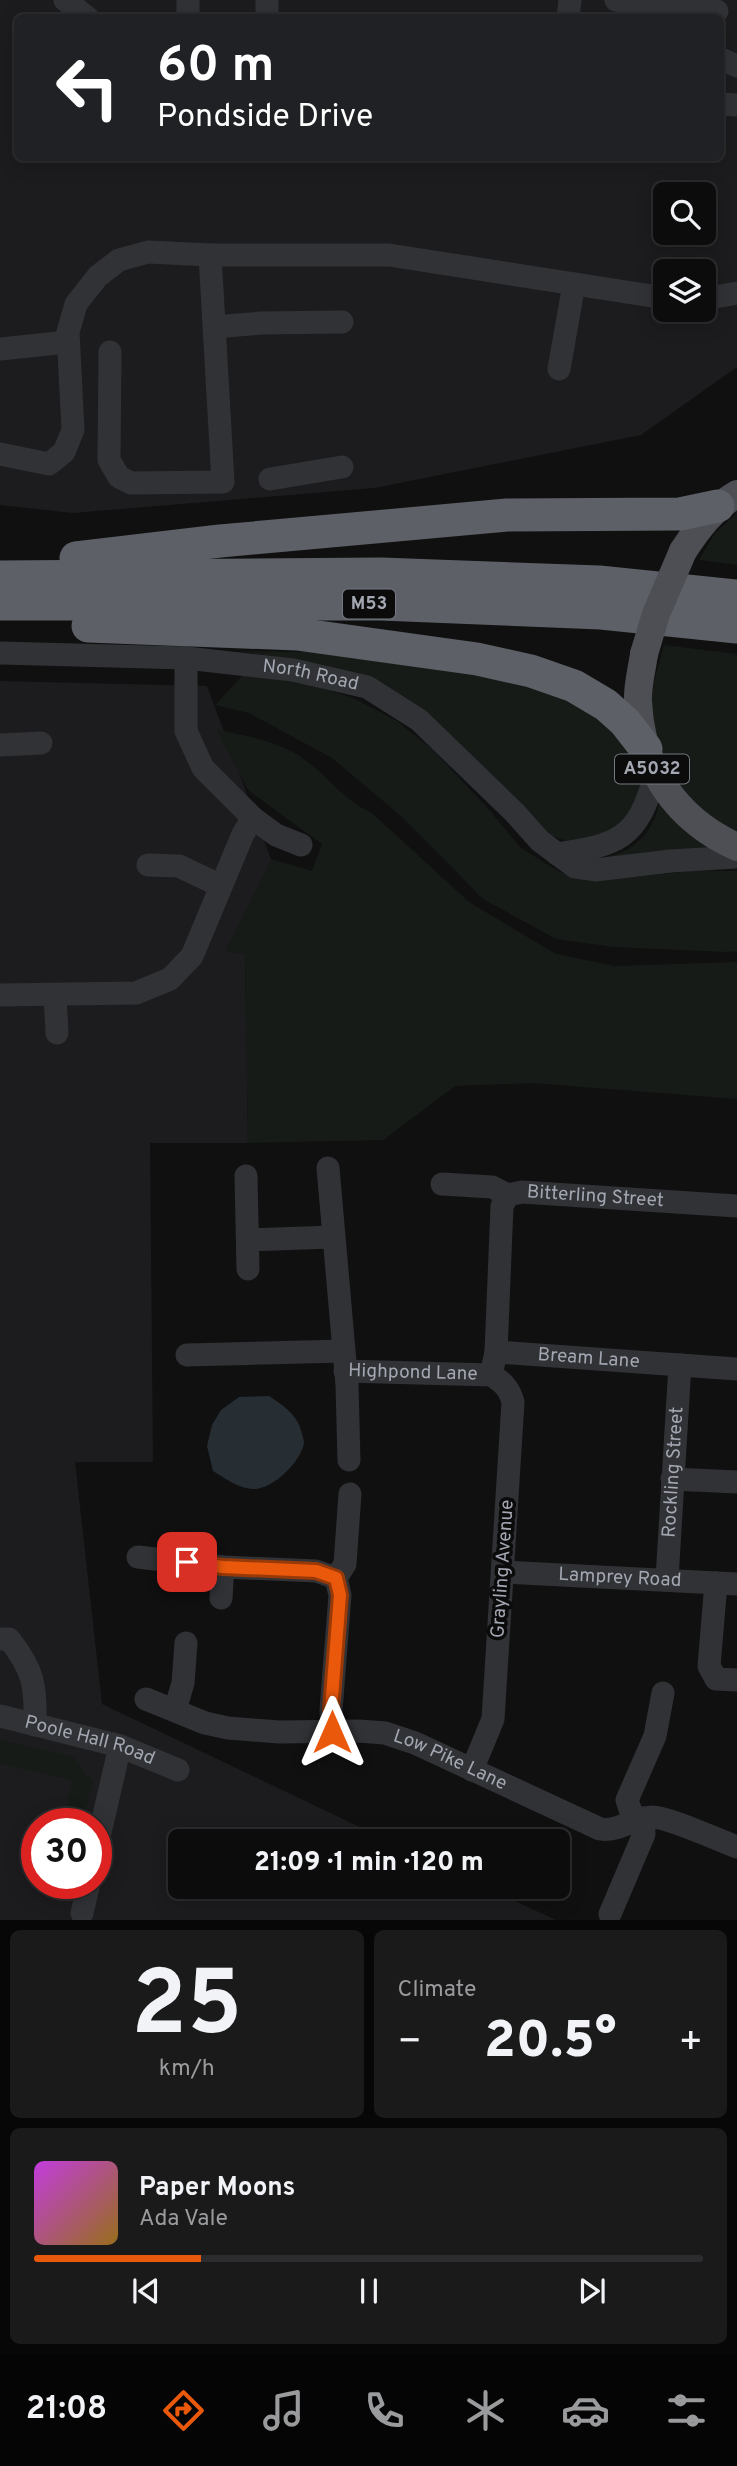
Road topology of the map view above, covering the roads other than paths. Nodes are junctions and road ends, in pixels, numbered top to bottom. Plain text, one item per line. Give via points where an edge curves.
1 (65, 0) edge
2 (616, 0) edge
3 (717, 9) edge
4 (83, 14) edge
5 (210, 255) junction
6 (574, 284) junction
7 (737, 293) edge
8 (653, 296) edge
9 (716, 298) edge
10 (342, 322) dead end
11 (215, 327) junction
12 (68, 342) junction
13 (0, 349) edge
14 (110, 352) dead end
15 (559, 369) dead end
16 (0, 454) edge
17 (342, 467) dead end
18 (270, 479) dead end
19 (727, 500) edge
20 (0, 567) edge
21 (0, 577) edge
22 (737, 596) edge
23 (0, 604) edge
24 (0, 623) edge
25 (737, 627) edge
26 (0, 653) edge
27 (186, 658) junction
28 (41, 743) dead end
29 (0, 745) edge
30 (650, 762) junction
31 (253, 818) junction
32 (301, 845) dead end
33 (737, 847) edge
34 (557, 854) junction
35 (737, 857) edge
36 (148, 865) dead end
37 (221, 886) junction
38 (0, 995) edge
39 (55, 995) junction
40 (57, 1033) dead end
41 (328, 1168) dead end
42 (246, 1177) dead end
43 (442, 1184) dead end
44 (508, 1195) junction
45 (737, 1206) edge
46 (332, 1237) junction
47 (248, 1240) junction
48 (248, 1269) dead end
49 (496, 1352) junction
50 (187, 1355) dead end
51 (344, 1361) junction
52 (680, 1365) junction
53 (737, 1369) edge
54 (491, 1375) junction
55 (349, 1460) dead end
56 (672, 1479) junction
57 (737, 1482) edge
58 (351, 1494) dead end
59 (138, 1557) dead end
60 (223, 1567) junction
61 (503, 1572) junction
62 (336, 1578) junction
63 (667, 1579) junction
64 (726, 1583) edge
65 (221, 1598) dead end
66 (0, 1639) edge
67 (186, 1643) dead end
68 (737, 1680) edge
69 (663, 1693) dead end
70 (146, 1699) dead end
71 (175, 1710) junction
72 (0, 1716) edge
73 (36, 1725) junction
74 (332, 1732) junction
75 (120, 1746) junction
76 (178, 1770) dead end
77 (472, 1770) junction
78 (106, 1808) edge
79 (638, 1819) junction
80 (737, 1847) edge
81 (85, 1899) edge
82 (82, 1913) dead end
83 (610, 1914) dead end

1 - 4 street
2 - 3 street
5 - 6 street via 388,255
5 - 11 street
5 - 12 street via 148,252 120,260 99,276 76,304
6 - 8 street
6 - 15 street
7 - 9 street
10 - 11 street
11 - 14 street via 223,482 131,482 119,477 109,460
12 - 13 street
12 - 16 street via 73,430 64,452 50,464
17 - 18 street
19 - 20 highway via 680,514 508,515
19 - 30 main road, A5032, bridge via 697,528 682,551 644,654 638,700
21 - 22 highway, M53 via 381,574 599,582
23 - 25 highway, M53 via 382,604 601,614
24 - 30 highway via 297,634 477,659 574,686 606,705 625,722
26 - 27 street, North Road
27 - 31 street via 186,731 203,768
27 - 34 street, North Road via 293,670 367,687 419,720
28 - 29 street
30 - 33 main road, A5032 via 677,803 697,823
30 - 34 street via 639,818 620,838 604,847
31 - 32 street via 276,835
31 - 37 street
34 - 35 street, North Road via 575,867 595,870
36 - 37 street via 179,866
37 - 39 street via 192,956 170,979 136,993
38 - 39 street
39 - 40 street
41 - 46 street, Highpond Lane
42 - 47 street
43 - 44 street via 492,1187
44 - 45 street, Bitterling Street via 522,1192
44 - 49 street, Bitterling Street via 502,1206
46 - 47 street
46 - 51 street, Highpond Lane
47 - 48 street
49 - 52 street, Bream Lane
49 - 54 street, Bitterling Street
50 - 51 street
51 - 54 street, Highpond Lane
51 - 55 street
52 - 53 street, Bream Lane
52 - 56 street, Rockling Street
54 - 61 street, Grayling Avenue via 503,1381 513,1402
56 - 57 street
56 - 63 street, Rockling Street
58 - 62 street via 345,1564
59 - 60 street
60 - 62 street via 316,1571
60 - 65 street
61 - 63 street, Lamprey Road
61 - 77 street, Grayling Avenue via 493,1719
62 - 74 street via 340,1595
63 - 64 street, Lamprey Road
64 - 68 street via 709,1666 716,1679
66 - 73 street via 9,1639 25,1659 36,1698
67 - 71 street via 183,1683
69 - 79 street via 655,1736 627,1800
70 - 71 street, Low Pike Lane
71 - 74 street, Low Pike Lane via 228,1728
72 - 73 street, Poole Hall Road
73 - 75 street, Poole Hall Road
74 - 77 street, Low Pike Lane via 385,1733
75 - 76 street, Poole Hall Road
75 - 78 street
77 - 79 street, Low Pike Lane via 600,1829 611,1830
79 - 80 street via 662,1819
79 - 83 street via 644,1835
81 - 82 street

